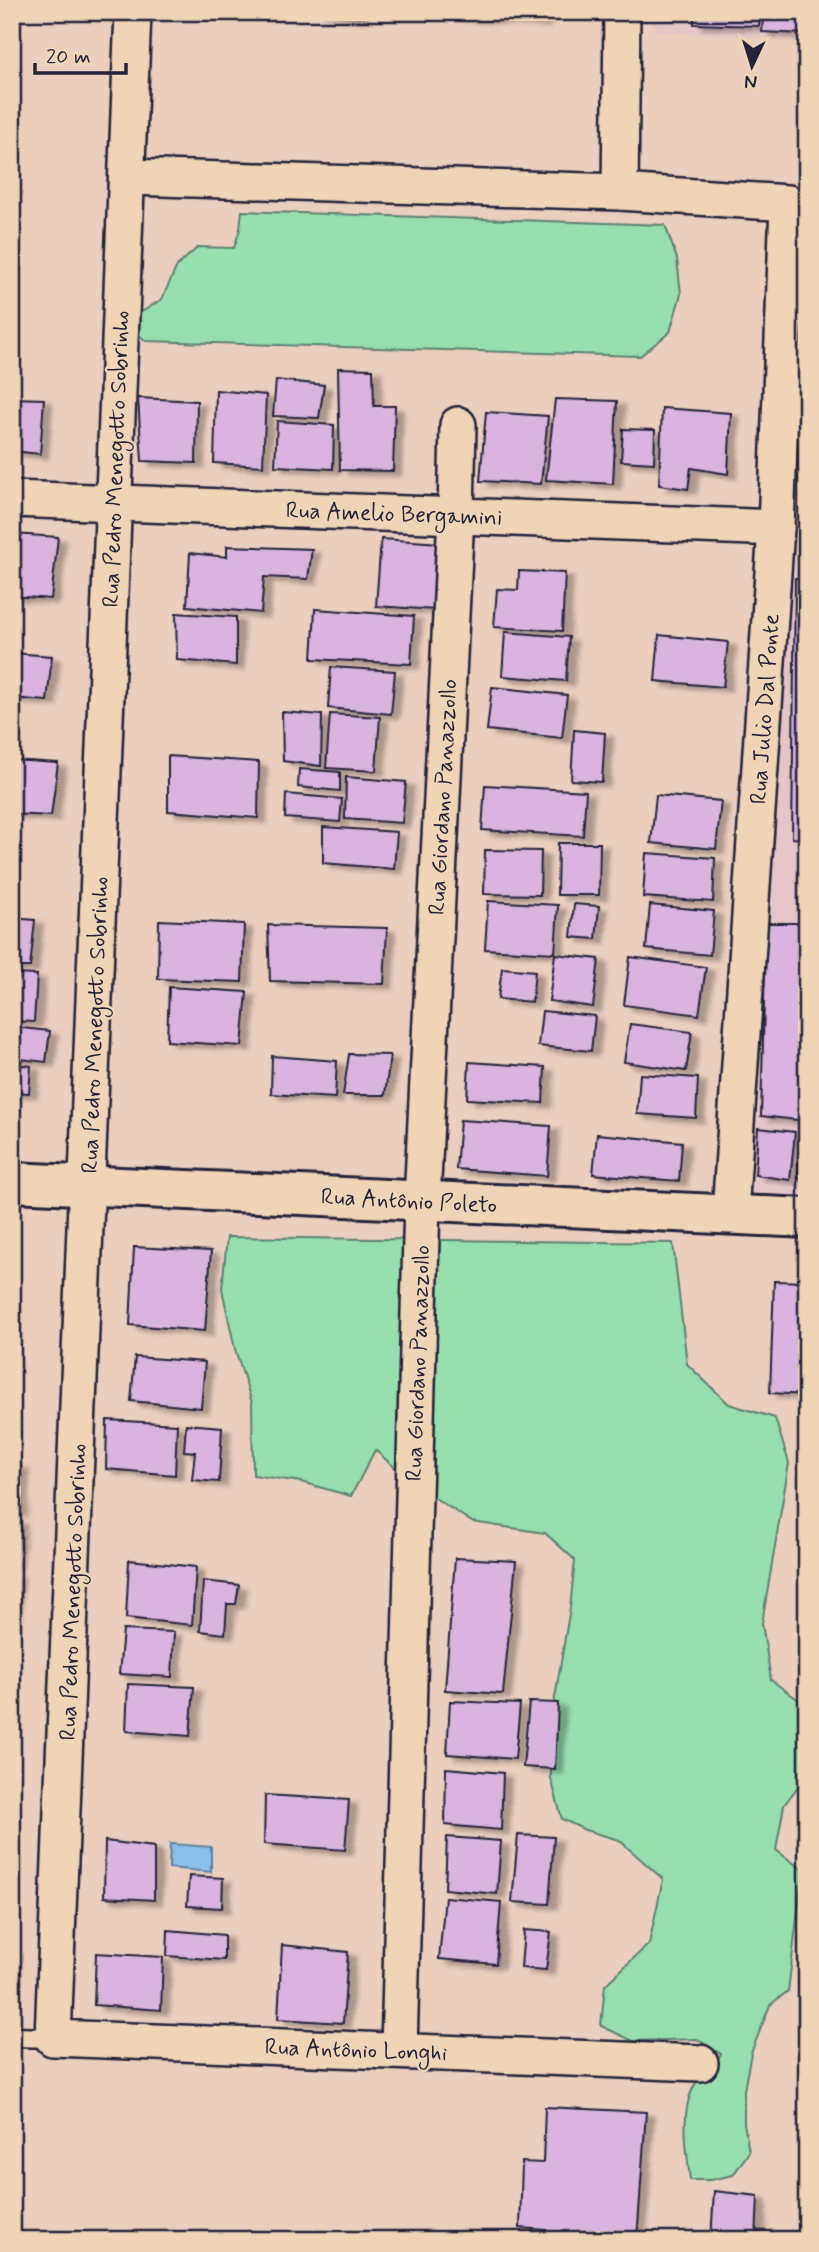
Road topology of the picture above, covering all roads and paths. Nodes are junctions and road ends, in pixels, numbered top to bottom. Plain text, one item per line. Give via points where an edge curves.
1 (133, 12) edge
2 (622, 12) edge
3 (128, 177) junction
4 (620, 192) junction
5 (458, 425) dead end
6 (12, 499) edge
7 (112, 504) junction
8 (456, 514) junction
9 (776, 528) junction
10 (12, 1182) edge
11 (88, 1185) junction
12 (422, 1201) junction
13 (730, 1213) junction
14 (807, 1218) edge
15 (12, 2036) edge
16 (53, 2039) junction
17 (399, 2050) junction
18 (700, 2063) dead end

1 - 3 street, Rua Pedro Menegotto Sobrinho
2 - 4 street
3 - 4 street
3 - 7 street, Rua Pedro Menegotto Sobrinho
4 - 9 street, Rua Julio Dal Ponte via 788,203
5 - 8 street, Rua Giordano Panazzollo
6 - 7 street, Rua Amelio Bergamini
7 - 8 street, Rua Amelio Bergamini
7 - 11 street, Rua Pedro Menegotto Sobrinho
8 - 9 street, Rua Amelio Bergamini
8 - 12 street, Rua Giordano Panazzollo
9 - 13 street, Rua Julio Dal Ponte
10 - 11 street, Rua Antônio Poleto
11 - 12 street, Rua Antônio Poleto
11 - 16 street, Rua Pedro Menegotto Sobrinho
12 - 13 street, Rua Antônio Poleto
12 - 17 street, Rua Giordano Panazzollo
13 - 14 street, Rua Antônio Poleto
15 - 16 lane, Rua Antônio Longhi
16 - 17 street, Rua Antônio Longhi
17 - 18 street, Rua Antônio Longhi

